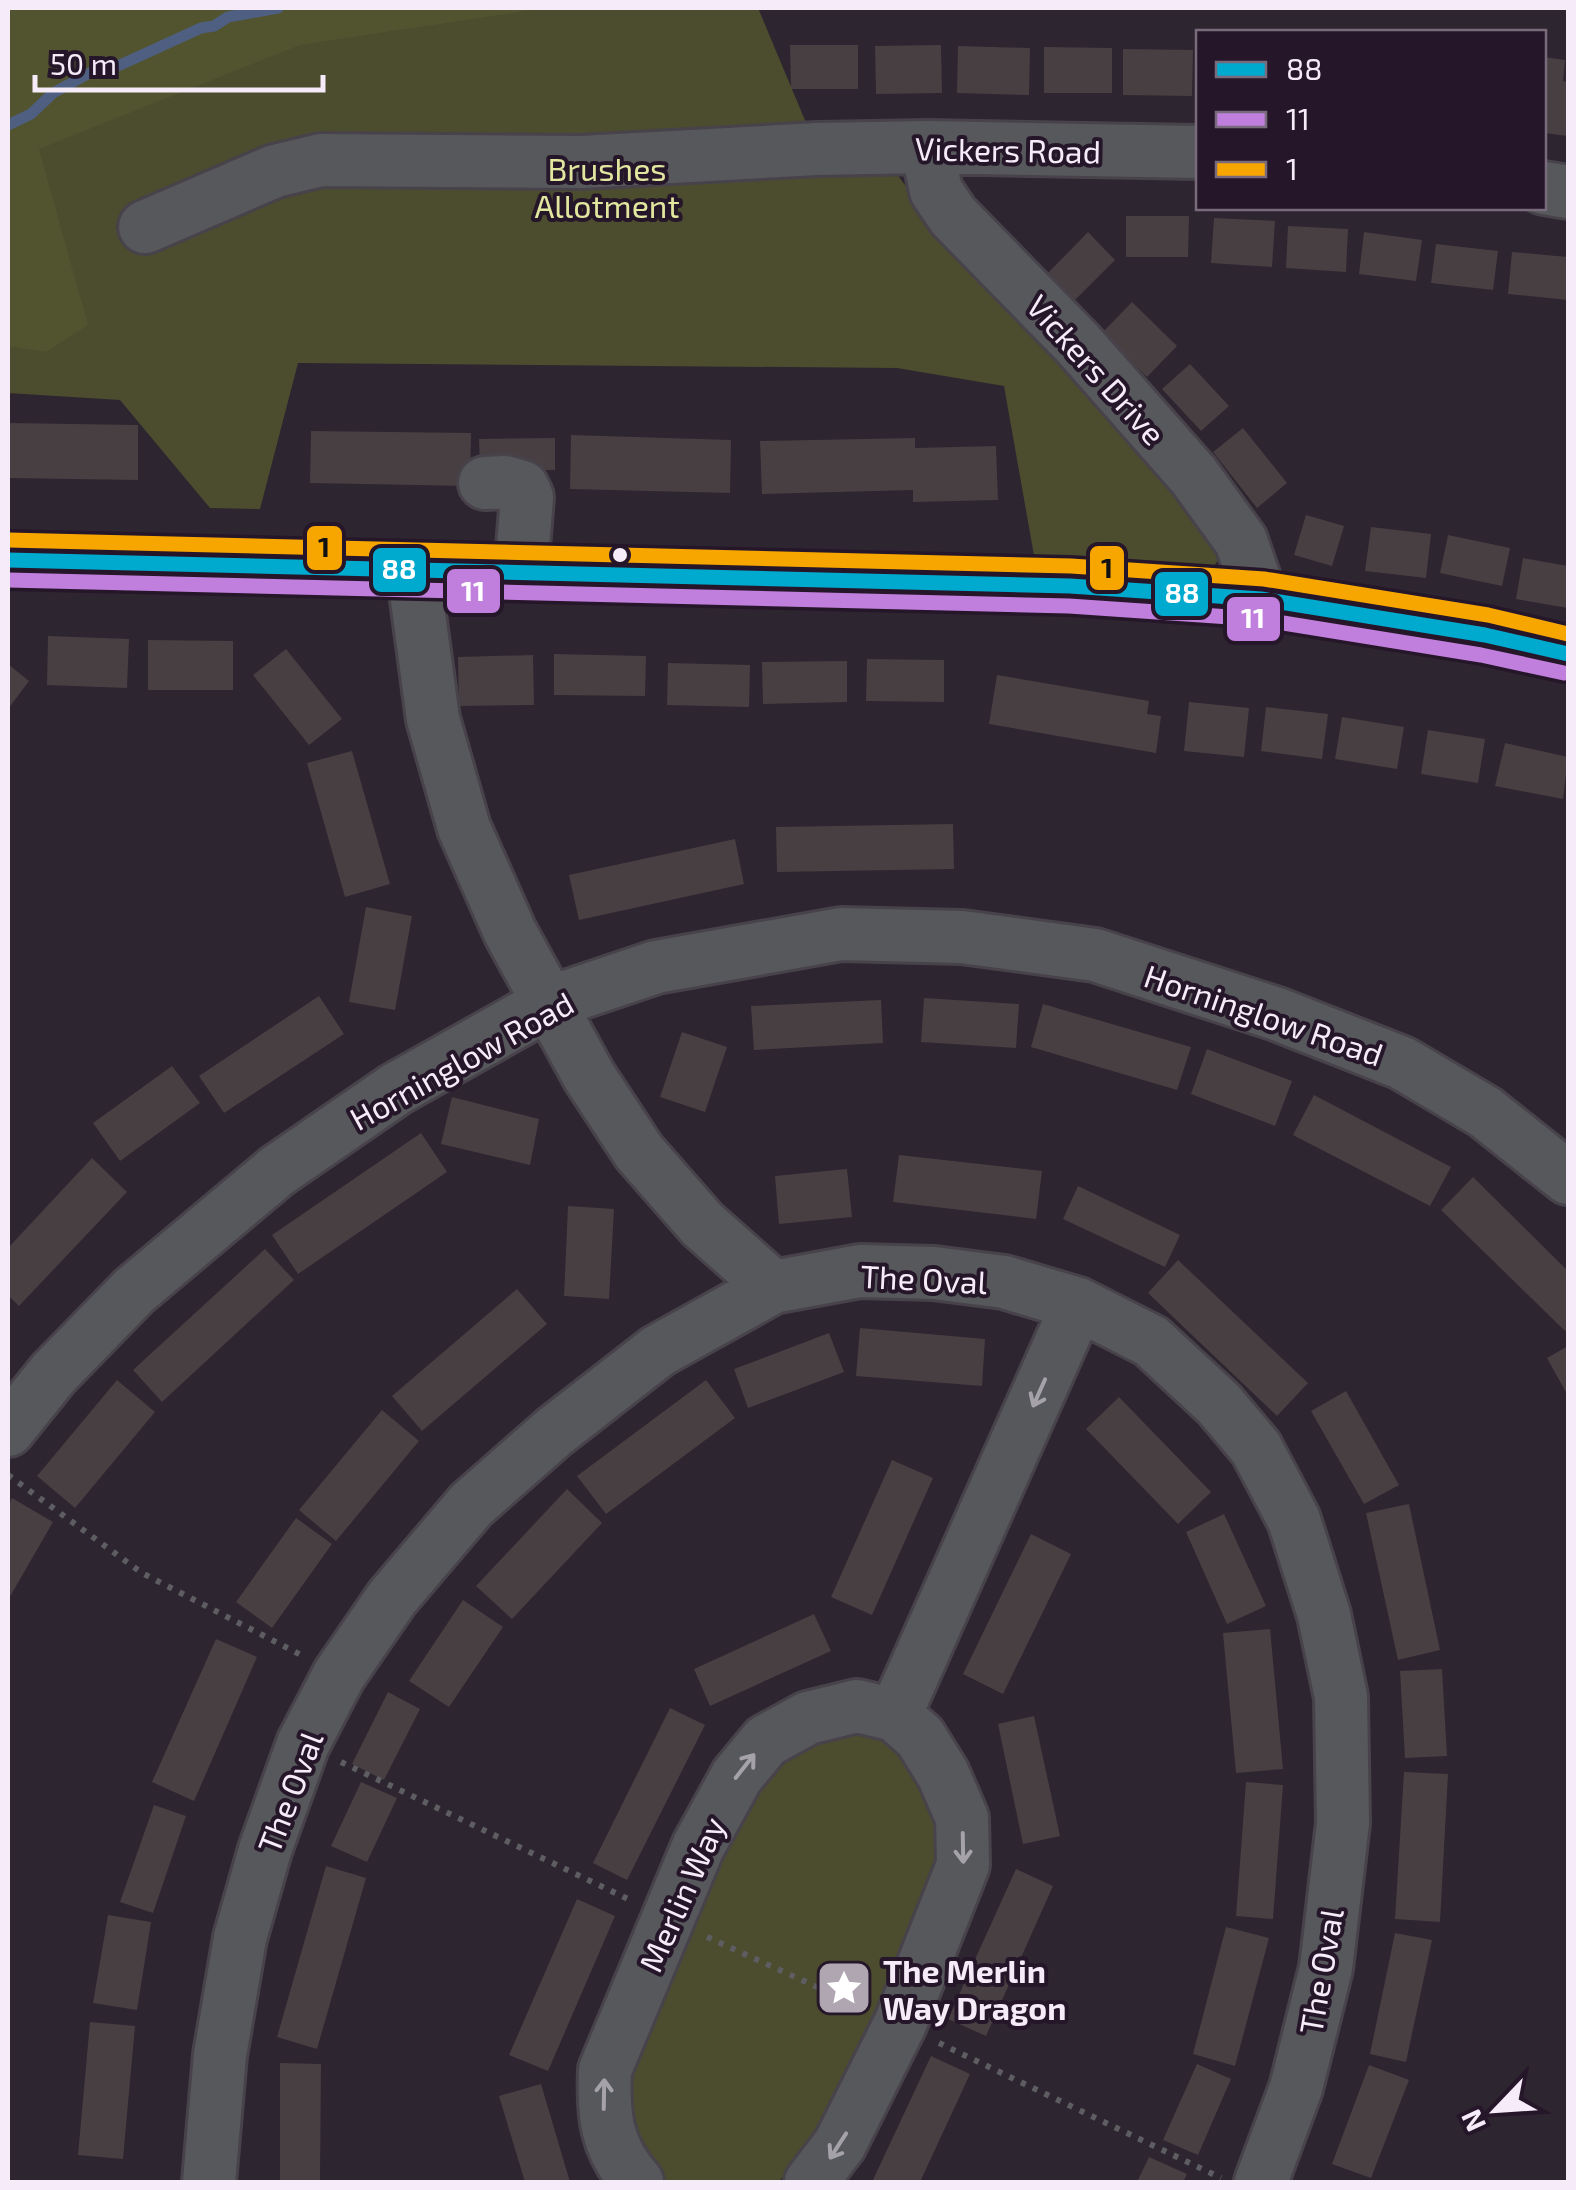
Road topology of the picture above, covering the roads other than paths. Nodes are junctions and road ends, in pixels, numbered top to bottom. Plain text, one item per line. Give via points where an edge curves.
1 (927, 147) junction
2 (1196, 152) edge
3 (145, 227) dead end
4 (485, 483) dead end
5 (8, 560) edge
6 (413, 570) junction
7 (521, 572) junction
8 (1261, 598) junction
9 (1568, 654) edge
10 (549, 1004) junction
11 (1568, 1178) edge
12 (774, 1287) junction
13 (1078, 1304) junction
14 (8, 1430) edge
15 (896, 1715) junction
16 (210, 2182) edge
17 (637, 2182) edge
18 (811, 2182) edge
19 (1260, 2182) edge

1 - 2 street, Vickers Road
1 - 3 street, Vickers Road via 581,162 321,160 275,171
1 - 8 street, Vickers Drive via 936,190 953,216 1194,476 1241,541
4 - 7 street via 522,487
5 - 6 street
6 - 7 street
6 - 10 street via 432,720 464,828
7 - 8 street via 1062,586
8 - 9 street
10 - 11 street, Horninglow Road via 656,966 842,934 962,937 1095,955 1402,1063 1485,1112
10 - 12 street via 639,1152 702,1224
10 - 14 street, Horninglow Road via 396,1090 277,1171 134,1291
12 - 13 street, The Oval via 860,1271 934,1273 1004,1282
12 - 16 street, The Oval via 658,1351 471,1505 392,1598 339,1675 304,1744 240,1938 220,2055
13 -> 15 street
13 - 19 street, The Oval via 1150,1342 1220,1404 1256,1448 1294,1520 1341,1697 1343,1822 1326,1968 1296,2088
17 -> 15 street, Merlin Way via 614,2153 604,2110 605,2070 698,1847 737,1776 766,1741 808,1718 857,1706
15 -> 18 street via 944,1774 962,1818 963,1865 900,2024 840,2144

